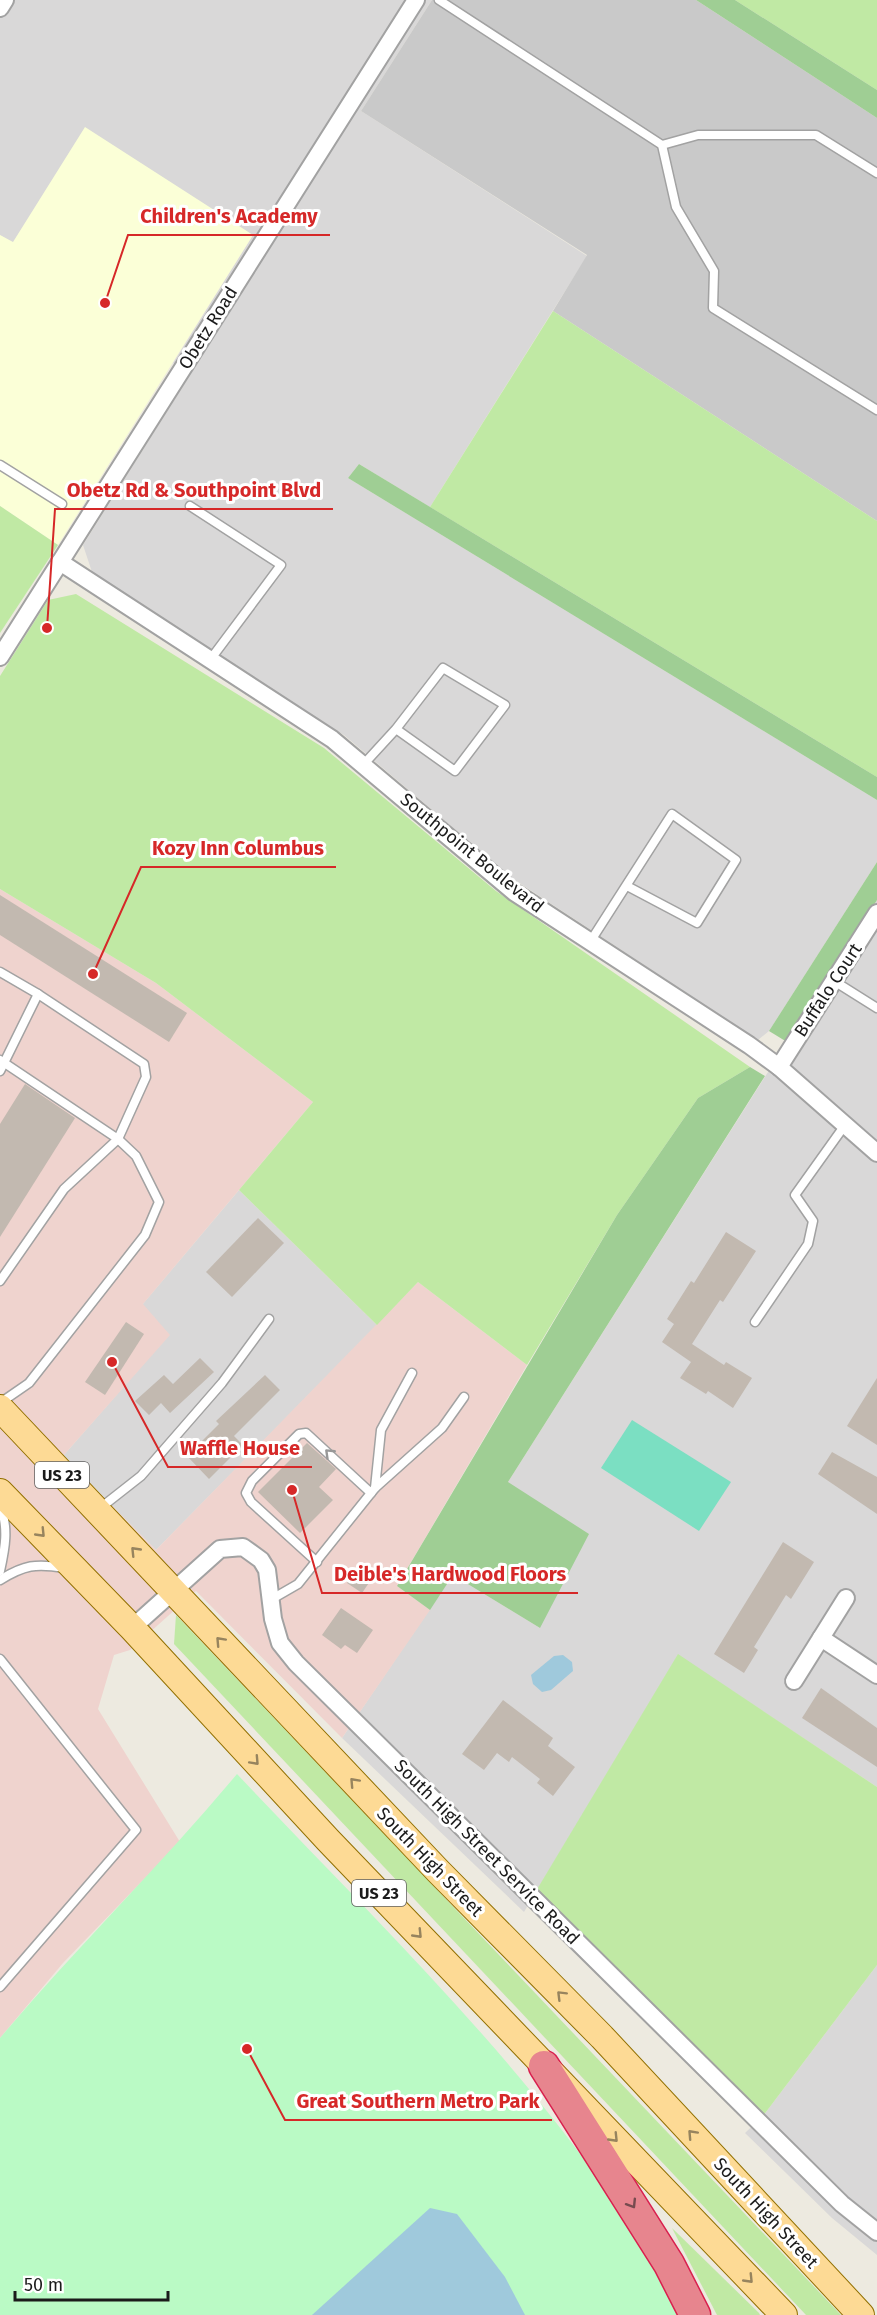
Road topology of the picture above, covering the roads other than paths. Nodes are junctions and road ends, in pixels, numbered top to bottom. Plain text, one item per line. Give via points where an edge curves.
1 (5, 0) edge
2 (416, 0) edge
3 (439, 0) edge
4 (0, 8) edge
5 (662, 145) junction
6 (877, 172) edge
7 (877, 410) edge
8 (0, 465) edge
9 (62, 504) dead end
10 (190, 506) dead end
11 (60, 561) junction
12 (0, 657) edge
13 (210, 660) junction
14 (396, 729) junction
15 (363, 765) junction
16 (627, 886) junction
17 (877, 913) edge
18 (590, 942) junction
19 (0, 972) edge
20 (834, 981) junction
21 (38, 994) junction
22 (877, 1008) edge
23 (2, 1065) edge
24 (779, 1067) junction
25 (845, 1125) junction
26 (118, 1139) junction
27 (877, 1153) edge
28 (0, 1281) edge
29 (269, 1319) dead end
30 (755, 1322) dead end
31 (412, 1372) dead end
32 (464, 1397) dead end
33 (0, 1403) edge
34 (0, 1408) edge
35 (373, 1491) junction
36 (0, 1492) edge
37 (0, 1505) edge
38 (96, 1511) junction
39 (316, 1562) junction
40 (76, 1570) junction
41 (0, 1571) edge
42 (0, 1580) edge
43 (174, 1591) junction
44 (846, 1598) dead end
45 (272, 1599) junction
46 (132, 1628) junction
47 (821, 1638) junction
48 (0, 1659) edge
49 (877, 1675) edge
50 (794, 1681) dead end
51 (0, 1987) edge
52 (544, 2066) junction
53 (877, 2232) edge
54 (695, 2315) edge
55 (784, 2315) edge
56 (861, 2315) edge

1 - 4 street
2 - 11 street, Obetz Road
3 - 5 lane
5 - 6 lane via 698,135 816,135
5 - 7 lane via 676,207 714,271 713,309
8 - 9 lane
10 - 13 lane via 281,565
11 - 12 street, Obetz Road
11 - 13 street, Southpoint Boulevard
13 - 15 street, Southpoint Boulevard via 332,740
14 - 14 lane via 443,668 505,705 455,771
14 - 15 lane
15 - 18 street, Southpoint Boulevard via 514,892
16 - 16 lane via 672,814 736,860 697,923
16 - 18 lane
17 - 20 street, Buffalo Court
18 - 24 street, Southpoint Boulevard
19 - 21 lane
20 - 22 lane
20 - 24 street, Buffalo Court
21 - 23 lane
21 - 26 lane via 144,1064 146,1077
23 - 26 lane
24 - 25 street, Southpoint Boulevard
25 - 27 street, Southpoint Boulevard
25 - 30 lane via 795,1195 813,1221 808,1244
26 - 28 lane via 64,1189
26 - 33 lane via 136,1156 159,1202 145,1235 29,1383
29 - 38 lane via 222,1383 141,1476
31 - 35 lane via 381,1430
32 - 35 lane via 442,1428
34 - 38 main road, South High Street / US 23
35 - 39 lane
35 -> 39 lane via 306,1433 299,1434 252,1481 246,1493 251,1502
36 -> 40 main road, US 23
37 - 41 lane via 6,1520 6,1546
43 -> 38 main road, South High Street / US 23
39 - 45 lane via 298,1584
40 - 42 lane via 45,1565 22,1567
40 - 46 main road, US 23
43 - 45 street, South High Street Service Road via 220,1549 243,1547 261,1560 267,1570
43 - 46 street, South High Street Service Road
56 -> 43 main road, South High Street / US 23 via 602,2037
44 - 47 street
45 - 53 street, South High Street Service Road via 280,1643 296,1663 842,2204
46 -> 52 main road, US 23
47 - 49 street
47 - 50 street
48 - 51 lane via 136,1830
52 -> 54 highway via 663,2255
52 -> 55 main road, US 23

